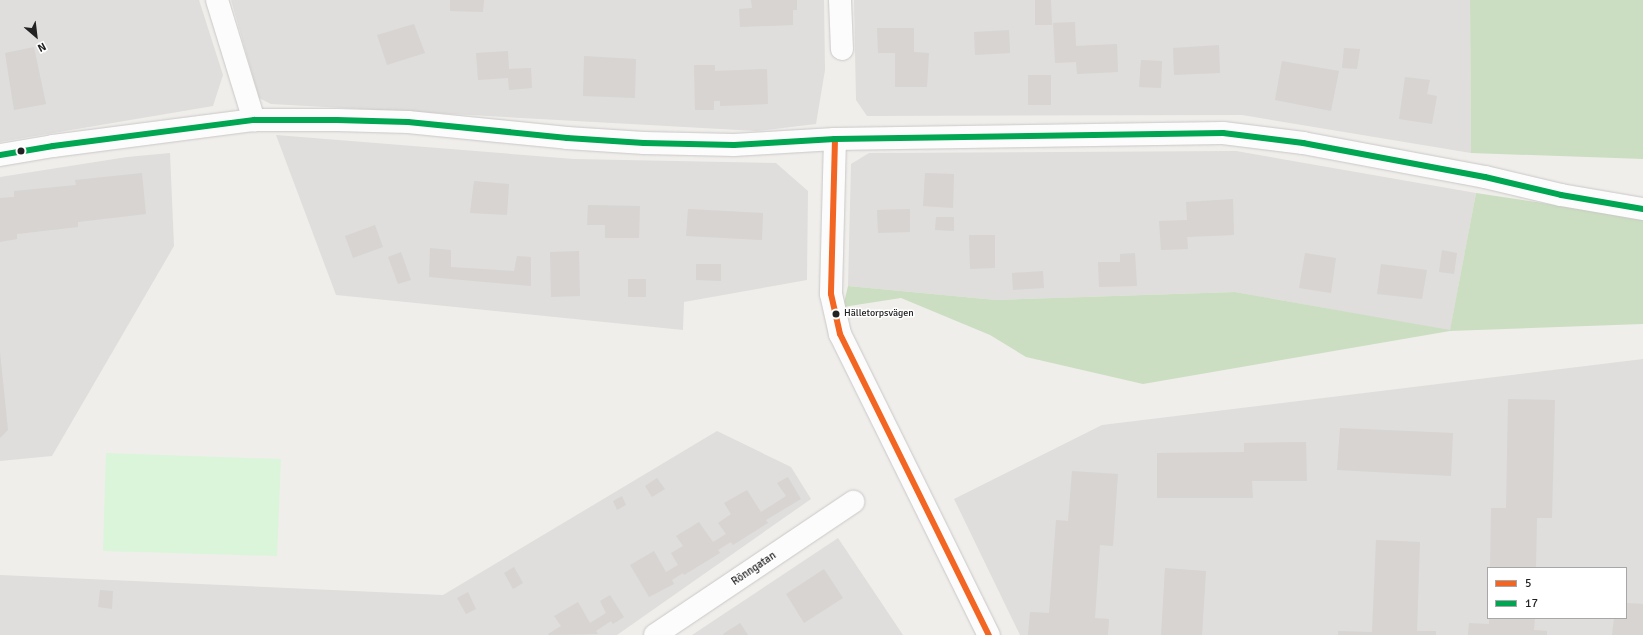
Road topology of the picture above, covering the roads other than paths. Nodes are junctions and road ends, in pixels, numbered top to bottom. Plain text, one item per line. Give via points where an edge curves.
1 (217, 0) edge
2 (840, 0) edge
3 (842, 49) dead end
4 (254, 120) junction
5 (835, 139) junction
6 (0, 155) edge
7 (1643, 209) edge
8 (854, 502) dead end
9 (655, 635) edge
10 (989, 635) edge

1 - 4 street
2 - 3 street
4 - 5 street via 408,122 644,143 734,145
4 - 6 street
5 - 7 street via 1223,133 1303,144
5 - 10 street via 831,294 840,334
8 - 9 street, Rönngatan

